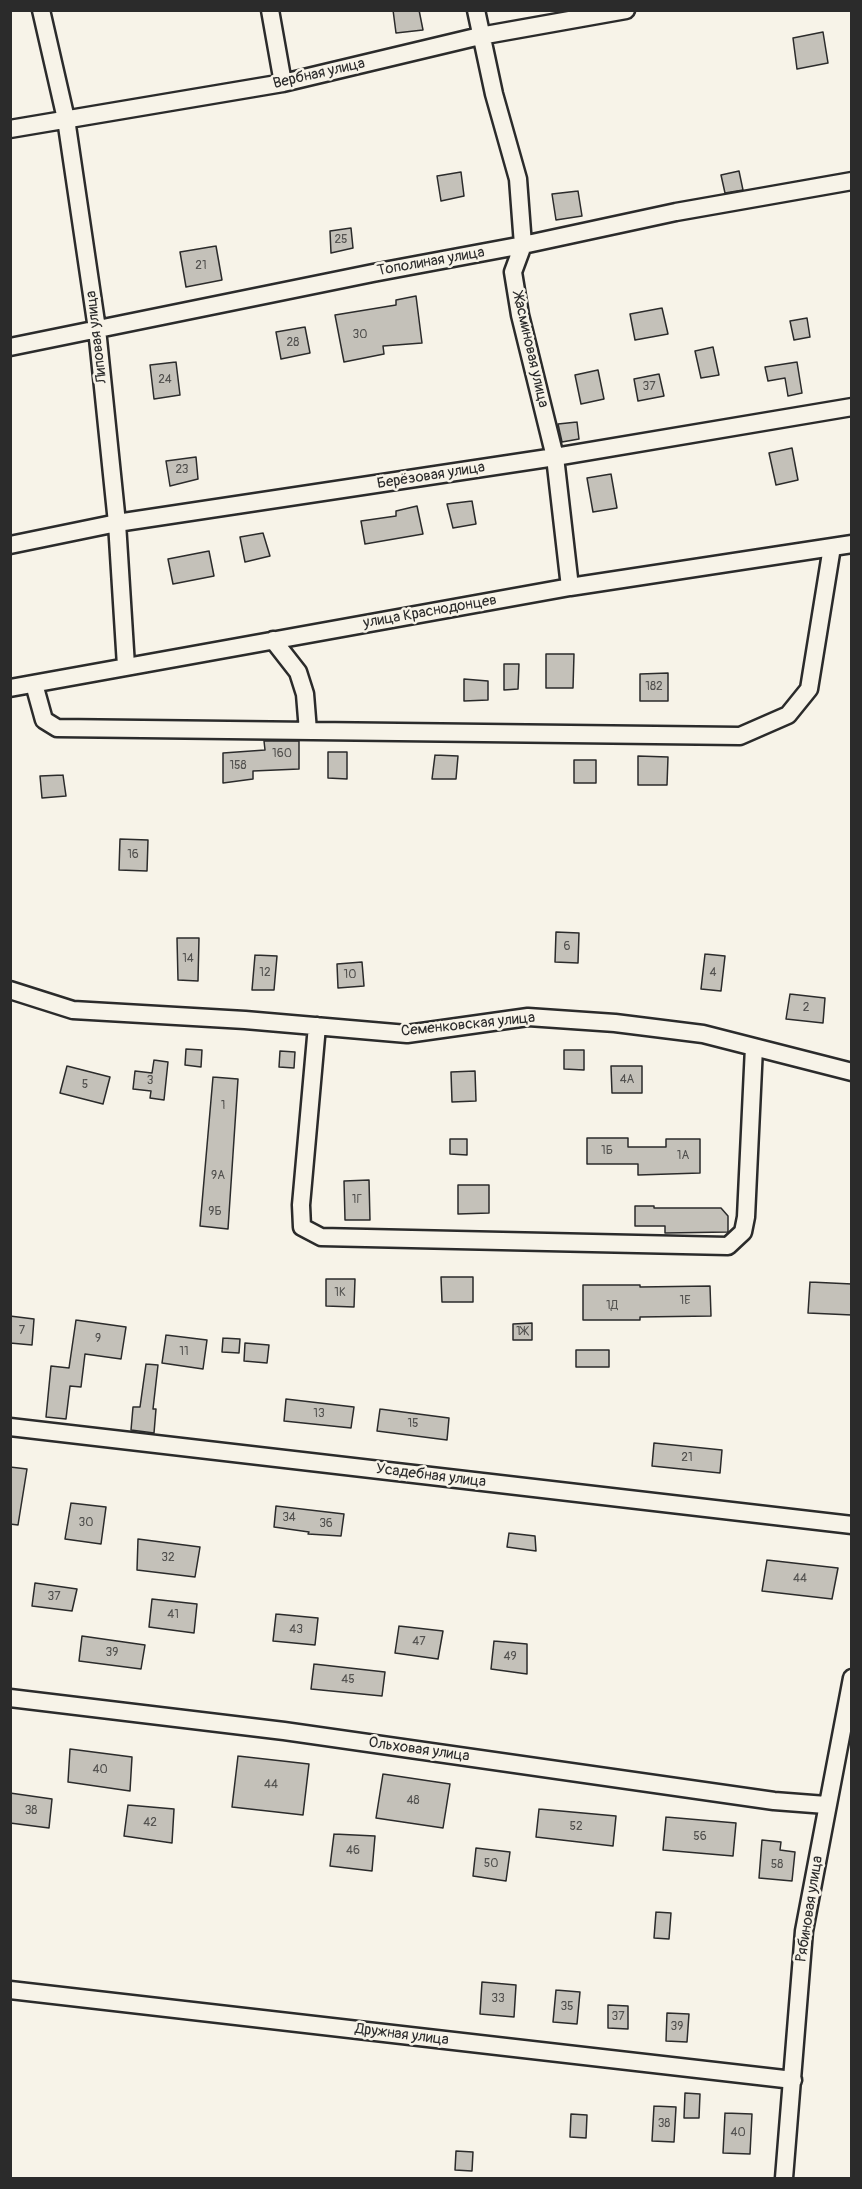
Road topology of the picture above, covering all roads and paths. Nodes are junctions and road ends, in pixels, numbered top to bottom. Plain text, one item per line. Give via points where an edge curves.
1 (41, 10) edge
2 (270, 10) edge
3 (476, 10) edge
4 (626, 10) edge
5 (480, 36) junction
6 (283, 83) junction
7 (66, 119) junction
8 (10, 129) edge
9 (852, 181) edge
10 (523, 245) junction
11 (97, 329) junction
12 (10, 347) edge
13 (852, 407) edge
14 (555, 457) junction
15 (117, 523) junction
16 (852, 544) edge
17 (10, 545) edge
18 (832, 547) junction
19 (570, 587) junction
20 (273, 640) junction
21 (126, 666) junction
22 (34, 684) junction
23 (10, 688) edge
24 (308, 730) junction
25 (10, 990) edge
26 (318, 1026) junction
27 (754, 1047) junction
28 (852, 1072) edge
29 (10, 1427) edge
30 (852, 1524) edge
31 (852, 1678) edge
32 (10, 1698) edge
33 (826, 1805) junction
34 (10, 1990) edge
35 (793, 2080) junction
36 (784, 2178) edge

1 - 7 street, Липовая улица
2 - 6 street
3 - 5 street, Жасминовая улица
4 - 5 street, Вербная улица
5 - 6 street, Вербная улица
5 - 10 street, Жасминовая улица via 518,179
6 - 7 street, Вербная улица
7 - 8 street, Вербная улица
7 - 11 street, Липовая улица
9 - 10 street, Тополиная улица via 676,212
10 - 11 street, Тополиная улица
10 - 14 street, Жасминовая улица via 513,272
11 - 12 street, Тополиная улица
11 - 15 street, Липовая улица
13 - 14 street, Берёзовая улица
14 - 15 street, Берёзовая улица
14 - 19 street, Жасминовая улица
15 - 17 street, Берёзовая улица
15 - 21 street, Липовая улица
16 - 18 street, улица Краснодонцев
18 - 19 street, улица Краснодонцев
18 - 24 street via 808,689 788,715 740,736
19 - 20 street, улица Краснодонцев
20 - 21 street, улица Краснодонцев
20 - 24 street via 298,672 305,694
21 - 22 street, улица Краснодонцев
22 - 23 street, улица Краснодонцев
22 - 24 street via 44,720 57,728
25 - 26 street, Семенковская улица via 73,1010
26 - 27 street, Семенковская улица via 407,1034 528,1017 692,1033
26 - 27 street via 301,1205 302,1227 321,1237 728,1246 742,1232 746,1217
27 - 28 street, Семенковская улица
29 - 30 street, Усадебная улица
31 - 33 street, Рябиновая улица
32 - 33 street, Ольховая улица
33 - 35 street, Рябиновая улица via 804,1931
34 - 35 street, Дружная улица
35 - 36 street, Рябиновая улица

